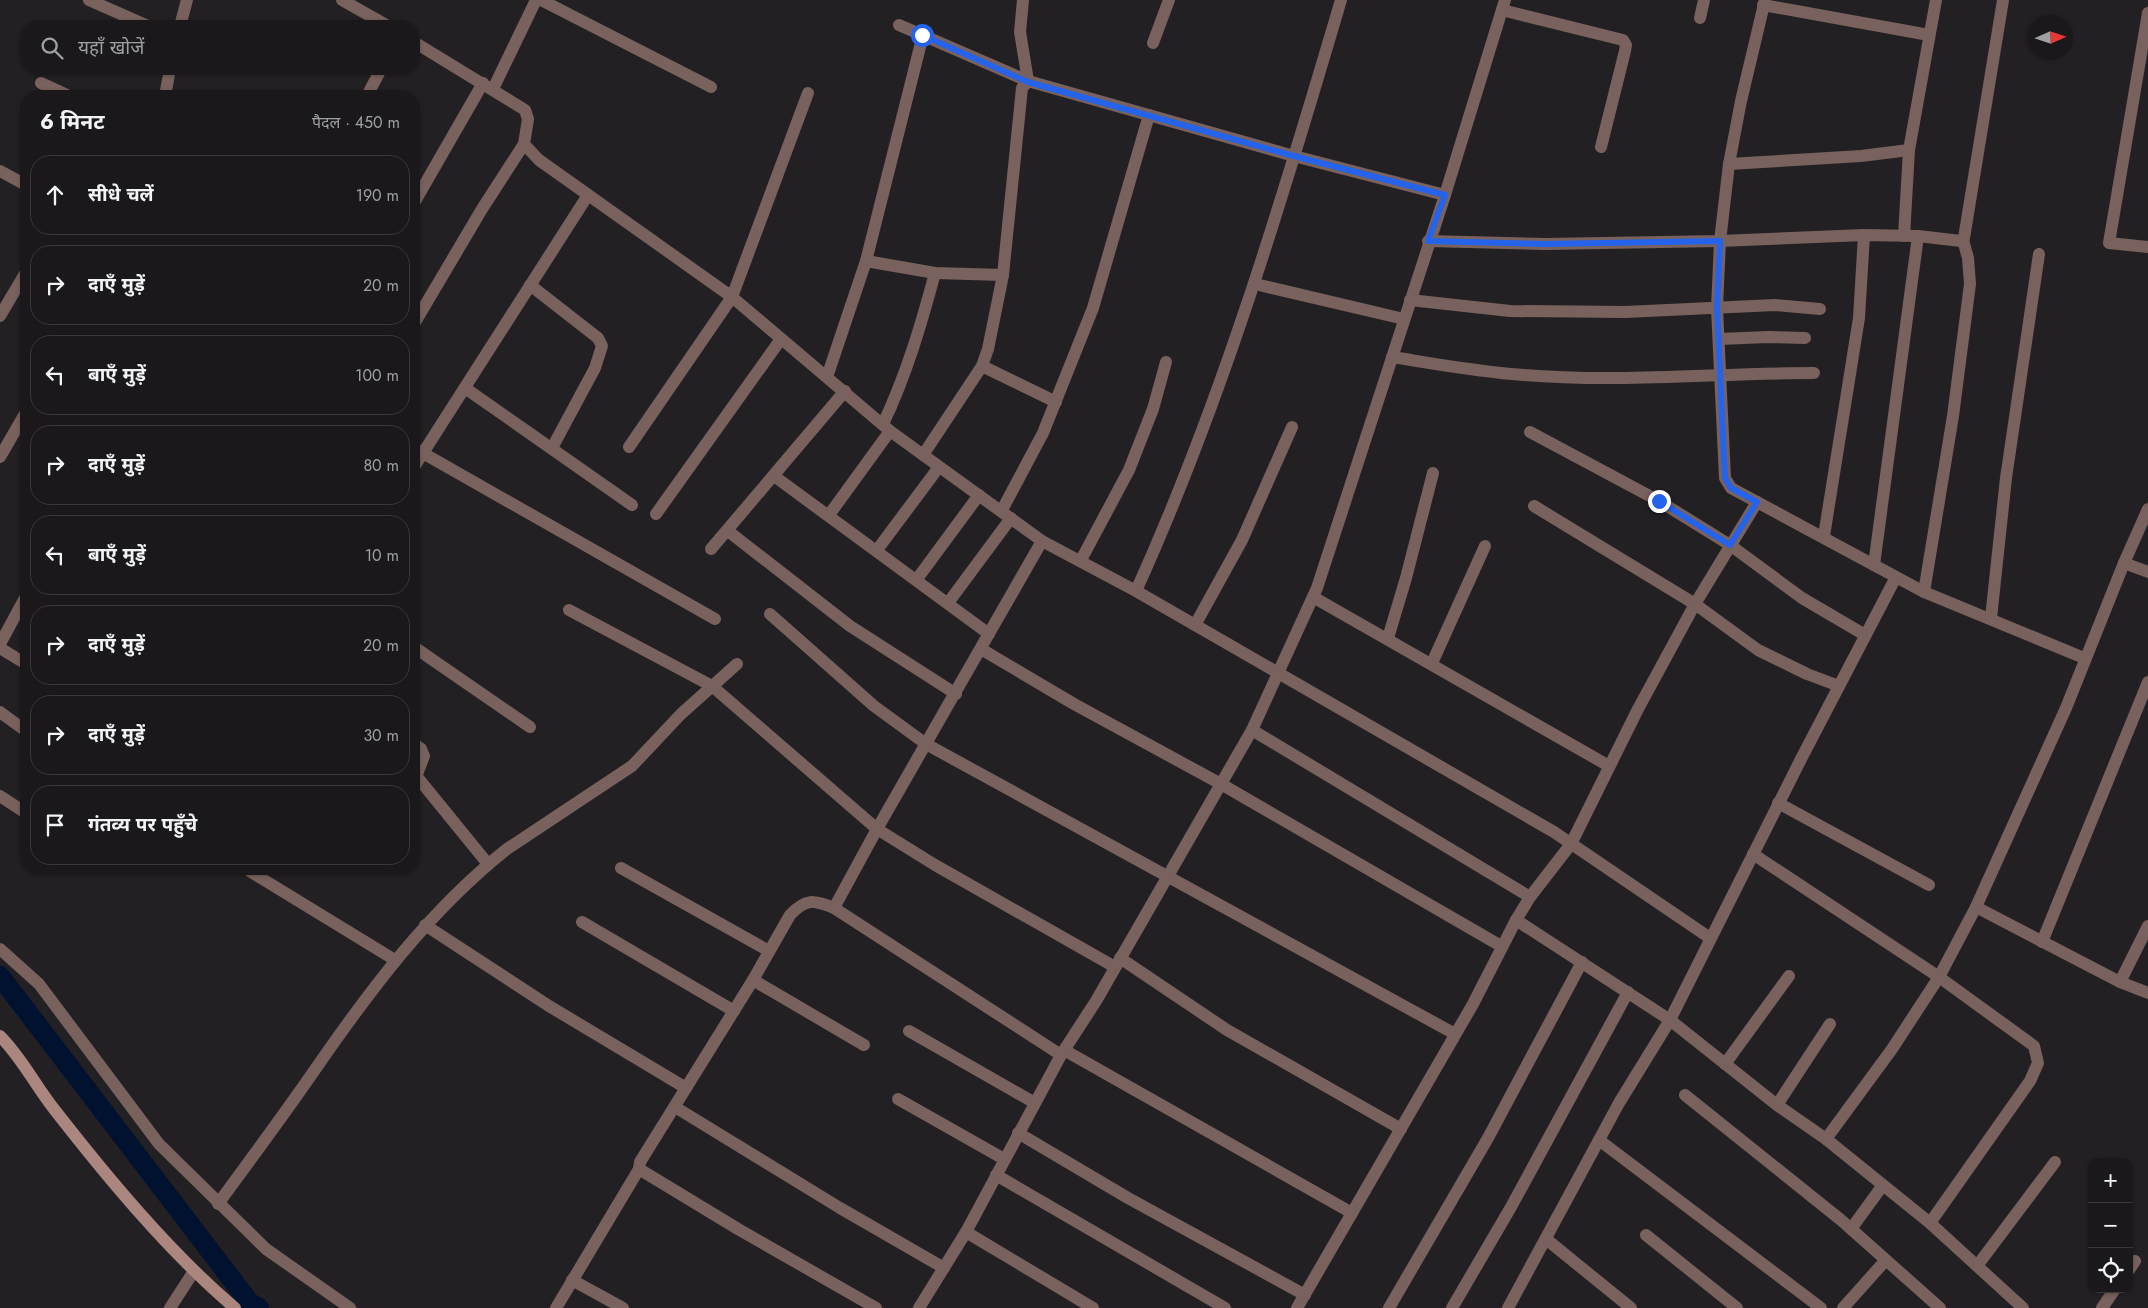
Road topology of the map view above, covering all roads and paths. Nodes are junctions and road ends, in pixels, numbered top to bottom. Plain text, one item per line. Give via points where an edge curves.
1 (89, 0) edge
2 (187, 0) edge
3 (342, 0) edge
4 (536, 0) edge
5 (541, 0) edge
6 (1023, 0) edge
7 (1170, 0) edge
8 (1341, 0) edge
9 (1704, 0) edge
10 (1936, 0) edge
11 (2003, 0) edge
12 (1764, 2) edge
13 (1503, 5) edge
14 (2148, 13) edge
15 (1700, 18) dead end
16 (134, 20) edge
17 (182, 20) edge
18 (377, 20) edge
19 (899, 24) dead end
20 (922, 35) junction
21 (1929, 35) junction
22 (1153, 43) dead end
23 (420, 46) edge
24 (169, 75) edge
25 (378, 75) edge
26 (1028, 82) junction
27 (41, 83) dead end
28 (488, 86) junction
29 (711, 87) dead end
30 (56, 90) edge
31 (166, 90) edge
32 (370, 90) edge
33 (808, 93) dead end
34 (1149, 115) junction
35 (524, 144) junction
36 (1601, 147) dead end
37 (1909, 150) junction
38 (1294, 156) junction
39 (1729, 164) junction
40 (1, 174) edge
41 (20, 182) edge
42 (420, 194) edge
43 (588, 195) junction
44 (1445, 195) junction
45 (1864, 234) junction
46 (1904, 236) junction
47 (1918, 236) junction
48 (1963, 240) junction
49 (1428, 241) junction
50 (1720, 241) junction
51 (2148, 247) edge
52 (2039, 254) dead end
53 (866, 261) junction
54 (935, 273) junction
55 (1003, 275) junction
56 (20, 282) edge
57 (1255, 284) junction
58 (530, 285) junction
59 (732, 297) junction
60 (1410, 300) junction
61 (1717, 308) junction
62 (1820, 309) dead end
63 (420, 314) edge
64 (0, 316) edge
65 (1404, 319) junction
66 (1805, 338) dead end
67 (781, 339) junction
68 (1719, 339) junction
69 (1392, 357) junction
70 (1166, 362) dead end
71 (982, 366) junction
72 (1814, 373) dead end
73 (1721, 374) junction
74 (827, 376) junction
75 (465, 388) junction
76 (845, 391) junction
77 (1056, 402) junction
78 (20, 422) edge
79 (1292, 427) dead end
80 (887, 428) junction
81 (1530, 432) dead end
82 (420, 448) edge
83 (552, 448) junction
84 (629, 448) dead end
85 (420, 452) edge
86 (923, 455) junction
87 (0, 457) edge
88 (940, 467) junction
89 (1433, 473) dead end
90 (774, 476) junction
91 (979, 495) junction
92 (1757, 502) junction
93 (632, 505) dead end
94 (1534, 506) dead end
95 (2148, 510) edge
96 (656, 514) dead end
97 (1006, 514) junction
98 (829, 515) junction
99 (728, 531) junction
100 (1824, 536) junction
101 (1042, 541) junction
102 (1730, 545) junction
103 (1485, 546) dead end
104 (711, 549) dead end
105 (877, 550) junction
106 (1081, 560) junction
107 (2124, 563) junction
108 (1874, 565) junction
109 (2148, 572) edge
110 (1896, 577) junction
111 (916, 579) junction
112 (1136, 591) junction
113 (1924, 592) junction
114 (1313, 597) junction
115 (948, 603) junction
116 (1695, 604) junction
117 (20, 608) edge
118 (569, 610) dead end
119 (770, 614) dead end
120 (1992, 618) junction
121 (715, 619) dead end
122 (1195, 625) junction
123 (989, 634) junction
124 (1865, 635) junction
125 (1388, 638) junction
126 (0, 646) edge
127 (981, 649) junction
128 (420, 651) edge
129 (2084, 658) junction
130 (20, 660) edge
131 (1432, 663) junction
132 (737, 664) dead end
133 (1279, 673) junction
134 (712, 686) junction
135 (1838, 686) junction
136 (2147, 689) edge
137 (956, 694) junction
138 (0, 712) edge
139 (20, 727) edge
140 (530, 727) dead end
141 (1252, 730) junction
142 (926, 744) junction
143 (420, 748) edge
144 (420, 766) edge
145 (1609, 766) junction
146 (420, 780) edge
147 (1221, 784) junction
148 (0, 796) edge
149 (1778, 803) junction
150 (20, 809) edge
151 (877, 828) junction
152 (1571, 844) junction
153 (1753, 854) junction
154 (488, 864) junction
155 (621, 868) dead end
156 (256, 875) edge
157 (1166, 877) junction
158 (1929, 884) dead end
159 (1530, 897) junction
160 (834, 908) junction
161 (1976, 908) junction
162 (1516, 920) junction
163 (582, 922) dead end
164 (425, 925) junction
165 (2148, 926) edge
166 (1710, 938) junction
167 (2042, 942) junction
168 (1501, 946) junction
169 (0, 949) edge
170 (769, 951) junction
171 (395, 960) junction
172 (1118, 962) junction
173 (1582, 962) junction
174 (1790, 976) dead end
175 (1939, 977) junction
176 (753, 980) junction
177 (2120, 982) junction
178 (1628, 992) junction
179 (2148, 993) edge
180 (734, 1011) junction
181 (1670, 1020) junction
182 (1830, 1024) dead end
183 (910, 1031) dead end
184 (1455, 1034) junction
185 (0, 1036) edge
186 (864, 1045) dead end
187 (1063, 1052) junction
188 (1725, 1064) junction
189 (686, 1088) junction
190 (1685, 1095) dead end
191 (898, 1099) dead end
192 (1035, 1102) junction
193 (1777, 1105) junction
194 (675, 1107) junction
195 (1401, 1129) junction
196 (1018, 1133) junction
197 (1826, 1139) junction
198 (1599, 1140) junction
199 (1004, 1159) junction
200 (2055, 1162) dead end
201 (639, 1168) junction
202 (996, 1175) junction
203 (1883, 1185) junction
204 (218, 1204) junction
205 (1352, 1213) junction
206 (1930, 1223) junction
207 (1850, 1229) junction
208 (966, 1232) junction
209 (1646, 1235) dead end
210 (1546, 1239) junction
211 (1886, 1261) junction
212 (1977, 1266) junction
213 (944, 1268) junction
214 (194, 1271) junction
215 (572, 1280) junction
216 (2112, 1293) edge
217 (1305, 1295) junction
218 (1512, 1306) edge
219 (170, 1308) edge
220 (234, 1308) edge
221 (350, 1308) edge
222 (556, 1308) edge
223 (623, 1308) edge
224 (876, 1308) edge
225 (919, 1308) edge
226 (1092, 1308) edge
227 (1225, 1308) edge
228 (1298, 1308) edge
229 (1389, 1308) edge
230 (1452, 1308) edge
231 (1631, 1308) edge
232 (1737, 1308) edge
233 (1821, 1308) edge
234 (1843, 1308) edge
235 (1940, 1308) edge
236 (2024, 1308) edge
237 (2102, 1308) edge

1 - 16 street
2 - 17 street
3 - 18 street
4 - 28 street
5 - 29 street
6 - 26 street via 1020,32
7 - 22 street
8 - 38 street
9 - 15 street
10 - 21 street
11 - 48 street
12 - 21 street
12 - 39 street
13 - 36 street via 1623,40 1625,51
13 - 44 street
14 - 51 street via 2109,243
19 - 20 street
20 - 26 street
20 - 53 street
21 - 37 street
23 - 28 street
24 - 31 street
25 - 32 street
26 - 34 street
26 - 55 street via 1022,88
27 - 30 street
28 - 35 street via 528,114
28 - 42 street
33 - 59 street
34 - 38 street
34 - 77 street via 1108,264
35 - 43 street via 539,160
35 - 63 street
37 - 39 street
37 - 46 street
38 - 44 street
38 - 57 street
39 - 50 street
40 - 41 street
43 - 58 street
43 - 59 street
44 - 49 street
45 - 46 street
45 - 50 street
45 - 100 street via 1858,318
46 - 47 street
47 - 48 street
47 - 108 street
48 - 113 street via 1970,284 1953,416
49 - 50 street via 1545,244
49 - 60 street
50 - 61 street
52 - 120 street via 2006,478
53 - 54 street
53 - 74 street
54 - 55 street
54 - 80 street
55 - 71 street
56 - 64 street
57 - 65 street
57 - 112 street via 1171,515
58 - 75 street
58 - 83 street via 598,338 602,346 595,368
59 - 67 street
59 - 84 street
60 - 61 street via 1510,311 1625,312
60 - 65 street
61 - 62 street via 1775,305
61 - 68 street
65 - 69 street
66 - 68 street
67 - 74 street
67 - 96 street
68 - 73 street
69 - 73 street via 1525,375
69 - 114 street
70 - 106 street via 1153,409 1129,470
71 - 77 street
71 - 86 street
72 - 73 street
73 - 92 street via 1725,478 1731,488
74 - 76 street
75 - 82 street
75 - 83 street
76 - 80 street
76 - 90 street
77 - 97 street
78 - 87 street
79 - 122 street via 1242,540
80 - 86 street
80 - 98 street
81 - 102 street via 1659,501
83 - 93 street
85 - 121 street
86 - 88 street
88 - 91 street
88 - 105 street
89 - 125 street
90 - 98 street
90 - 99 street
91 - 97 street
91 - 111 street
92 - 100 street
92 - 102 street
94 - 116 street
95 - 107 street
97 - 101 street
97 - 115 street
98 - 105 street
99 - 104 street
99 - 137 street via 850,626
100 - 108 street
101 - 106 street
101 - 123 street
102 - 116 street
102 - 124 street via 1802,598
103 - 131 street
105 - 111 street
106 - 112 street
107 - 109 street
107 - 129 street
108 - 110 street
110 - 113 street
110 - 124 street
111 - 115 street
112 - 122 street
113 - 120 street
114 - 125 street
114 - 133 street
115 - 123 street
116 - 135 street via 1776,660
116 - 145 street
117 - 126 street
118 - 134 street
119 - 142 street via 874,706
120 - 129 street
122 - 133 street
123 - 127 street
124 - 135 street
125 - 131 street
126 - 130 street
127 - 137 street
127 - 147 street
128 - 140 street
129 - 161 street via 2066,708
131 - 145 street
132 - 134 street
133 - 141 street
133 - 152 street
134 - 151 street
134 - 154 street via 632,766
135 - 149 street
136 - 167 street
137 - 142 street
138 - 139 street
141 - 147 street
141 - 159 street
142 - 151 street
142 - 157 street
143 - 144 street via 424,756
145 - 152 street
146 - 154 street
147 - 157 street
147 - 168 street
148 - 150 street
149 - 153 street
149 - 158 street
151 - 160 street
151 - 172 street via 935,865
152 - 159 street
152 - 166 street
153 - 166 street
153 - 175 street
154 - 164 street
155 - 170 street
156 - 171 street
157 - 172 street
157 - 184 street
159 - 162 street
160 - 170 street via 818,902 799,906
160 - 187 street
161 - 167 street
161 - 175 street
162 - 168 street
162 - 173 street
163 - 180 street
164 - 171 street
164 - 189 street via 549,1006
165 - 177 street
166 - 181 street
167 - 177 street
168 - 184 street
169 - 204 street via 39,984 159,1144
170 - 176 street
171 - 204 street
172 - 187 street
172 - 195 street via 1226,1030
173 - 178 street
173 - 229 street via 1488,1138
174 - 188 street
175 - 197 street via 1892,1049
175 - 206 street via 2030,1042 2038,1054 2038,1063 2030,1081
176 - 180 street
176 - 186 street
177 - 179 street
178 - 181 street
178 - 230 street
180 - 189 street
181 - 188 street
181 - 198 street
182 - 193 street
183 - 192 street
184 - 195 street
185 - 214 street via 13,1049 52,1108
187 - 192 street
187 - 205 street
188 - 193 street
189 - 194 street
190 - 207 street
191 - 199 street
192 - 196 street
193 - 197 street
194 - 201 street
194 - 213 street
195 - 205 street
196 - 199 street
196 - 217 street via 1128,1198
197 - 203 street
198 - 210 street
198 - 233 street
199 - 202 street
200 - 212 street
201 - 215 street
201 - 224 street via 738,1230
202 - 208 street
202 - 227 street
203 - 206 street
203 - 207 street
204 - 221 street via 266,1249
205 - 217 street
206 - 212 street
207 - 211 street
208 - 213 street
208 - 226 street
209 - 232 street
210 - 218 street
210 - 231 street
211 - 234 street
211 - 235 street
212 - 236 street
213 - 225 street
214 - 219 street
214 - 220 street
215 - 222 street
215 - 223 street
216 - 237 street
217 - 228 street

